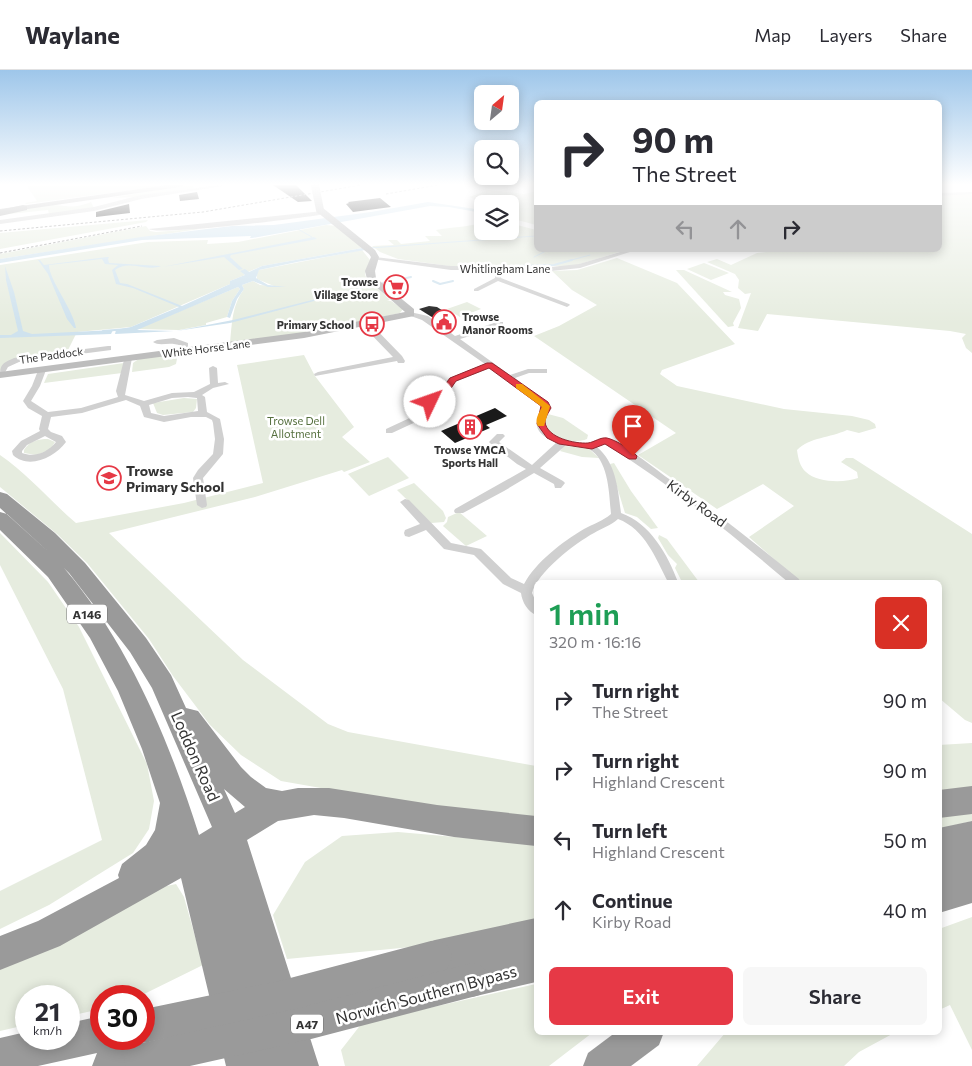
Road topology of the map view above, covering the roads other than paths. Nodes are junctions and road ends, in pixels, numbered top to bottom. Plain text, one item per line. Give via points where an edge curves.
1 (348, 231) edge
2 (626, 252) edge
3 (374, 256) junction
4 (499, 270) junction
5 (498, 279) junction
6 (476, 290) dead end
7 (568, 305) dead end
8 (410, 314) junction
9 (365, 323) junction
10 (500, 324) dead end
11 (454, 340) junction
12 (157, 342) dead end
13 (108, 348) dead end
14 (185, 351) junction
15 (128, 358) junction
16 (490, 365) junction
17 (214, 368) dead end
18 (42, 370) junction
19 (544, 371) dead end
20 (0, 374) edge
21 (318, 374) dead end
22 (508, 378) junction
23 (225, 384) dead end
24 (214, 385) junction
25 (196, 395) junction
26 (125, 398) junction
27 (144, 404) junction
28 (47, 415) junction
29 (203, 415) junction
30 (389, 431) dead end
31 (45, 432) dead end
32 (563, 442) junction
33 (483, 444) dead end
34 (592, 446) junction
35 (532, 469) junction
36 (558, 486) dead end
37 (0, 498) edge
38 (405, 502) dead end
39 (202, 505) dead end
40 (459, 511) dead end
41 (616, 516) junction
42 (0, 519) edge
43 (428, 524) junction
44 (409, 533) dead end
45 (672, 580) edge
46 (793, 580) edge
47 (527, 591) junction
48 (534, 607) edge
49 (162, 683) junction
50 (171, 796) junction
51 (972, 800) edge
52 (942, 804) edge
53 (282, 805) junction
54 (534, 831) edge
55 (230, 834) junction
56 (972, 836) edge
57 (942, 842) edge
58 (190, 856) junction
59 (972, 864) edge
60 (942, 871) edge
61 (972, 887) edge
62 (942, 896) edge
63 (534, 934) edge
64 (0, 952) edge
65 (534, 965) edge
66 (283, 1003) junction
67 (642, 1035) edge
68 (90, 1036) edge
69 (155, 1042) edge
70 (155, 1046) edge
71 (0, 1056) edge
72 (244, 1066) edge
73 (258, 1066) edge
74 (280, 1066) edge
75 (301, 1066) edge
76 (601, 1066) edge

1 - 3 street
2 - 4 street, Whitlingham Lane via 576,266
3 - 4 street, Whitlingham Lane
3 - 8 street via 370,271 377,284 410,310
4 - 5 street
5 - 6 street
5 - 7 street
8 - 9 street, White Horse Lane
8 - 11 street via 425,318
9 - 14 street, White Horse Lane
9 - 21 street via 401,361
10 - 11 street
11 - 16 street
12 - 14 street via 176,341 186,345
13 - 20 street, The Paddock via 17,360 6,365
14 - 15 street, White Horse Lane
15 - 18 street, White Horse Lane
15 - 26 street via 120,391
16 - 22 street
16 - 30 street via 452,380 442,395 430,402 418,418
17 - 24 street
18 - 20 street, White Horse Lane
18 - 28 street via 26,400 30,406
19 - 22 street via 527,368
22 - 32 street via 545,404 542,428
23 - 24 street
24 - 25 street
25 - 27 street via 159,398
25 - 29 street via 201,397
26 - 27 street
26 - 28 street via 82,410
27 - 29 street via 148,415 158,419
28 - 31 street
29 - 39 street via 216,419 219,449 197,480
32 - 34 street, Kirby Road
32 - 35 street
33 - 35 street via 497,439
34 - 41 street via 610,473
34 - 46 street, Kirby Road via 607,441 633,456 729,527
35 - 36 street via 560,483
35 - 40 street
37 - 49 highway, Loddon Road / A146 via 48,538 77,568 133,638
38 - 43 street
41 - 45 street via 639,525
41 - 47 street via 557,555
42 - 50 highway, A146 via 43,559 88,615 148,728
43 - 44 street
43 - 47 street via 448,546 478,552 507,582
47 - 48 street
49 - 53 highway via 219,762 243,789 258,800
49 - 55 highway, Loddon Road / A146
50 - 58 highway, A146
50 - 64 highway via 173,820 169,835 153,860 134,875 46,922
51 - 52 highway
53 - 54 highway via 330,801 472,826
53 - 55 highway via 257,816
55 - 58 highway
55 - 66 highway, Loddon Road / A146
55 - 73 highway via 221,850 219,868 251,989
56 - 57 highway
58 - 64 highway via 48,934
58 - 72 highway, A146
59 - 60 highway
61 - 62 highway
63 - 69 highway, Norwich Southern Bypass / A47, bridge via 282,997
65 - 70 highway, Norwich Southern Bypass / A47, bridge via 320,1021
66 - 74 highway, A47
66 - 75 highway, Loddon Road / A146
67 - 76 highway
68 - 71 highway

